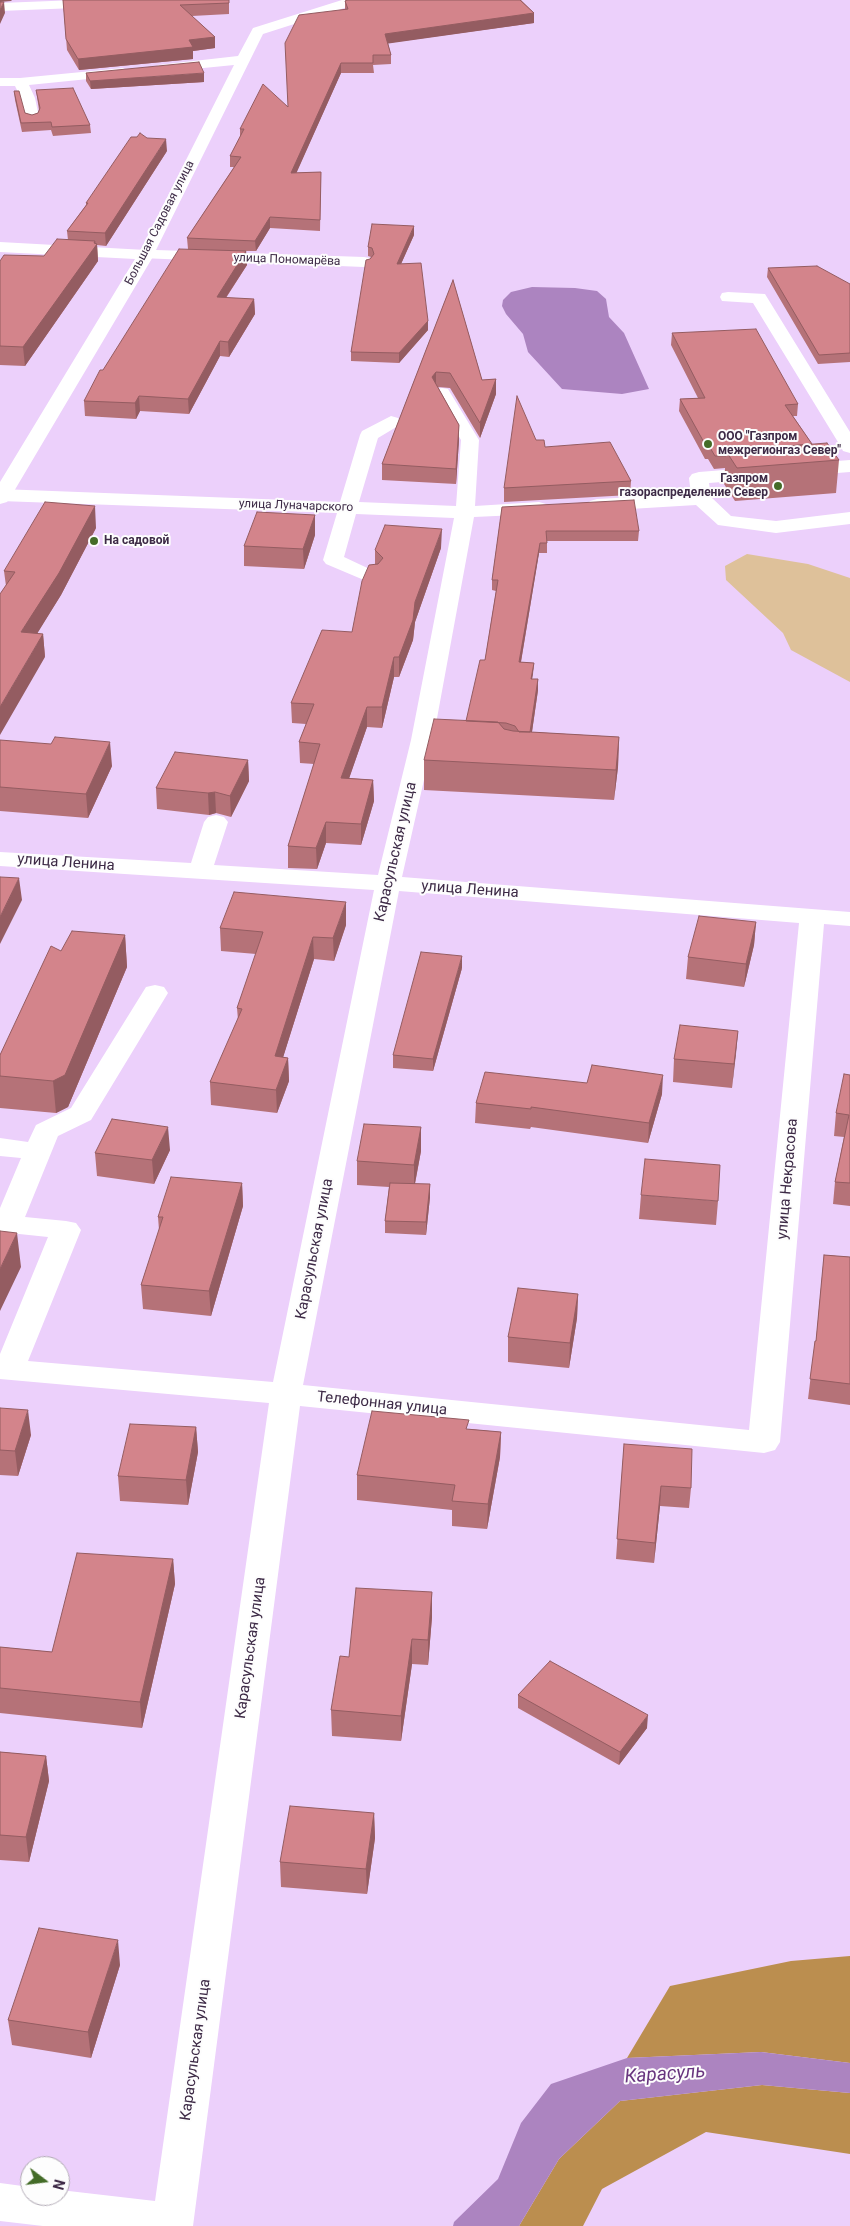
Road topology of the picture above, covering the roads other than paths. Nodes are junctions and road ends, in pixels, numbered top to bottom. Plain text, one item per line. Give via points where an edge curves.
1 (355, 0) edge
2 (111, 3) edge
3 (0, 7) edge
4 (242, 60) junction
5 (0, 82) edge
6 (20, 82) junction
7 (32, 117) edge
8 (0, 247) edge
9 (146, 255) junction
10 (364, 262) edge
11 (728, 298) dead end
12 (442, 393) edge
13 (391, 422) dead end
14 (850, 447) edge
15 (850, 466) edge
16 (0, 496) edge
17 (701, 499) junction
18 (348, 508) junction
19 (465, 512) junction
20 (849, 518) edge
21 (371, 577) edge
22 (216, 822) dead end
23 (0, 859) edge
24 (200, 872) junction
25 (388, 883) junction
26 (812, 916) junction
27 (850, 919) edge
28 (155, 993) dead end
29 (0, 1147) edge
30 (37, 1152) junction
31 (4, 1223) edge
32 (5, 1369) edge
33 (286, 1394) junction
34 (764, 1442) joint
35 (0, 2202) edge
36 (172, 2224) edge

1 - 4 street, Большая Садовая улица via 258,31
2 - 3 street
4 - 6 street
4 - 9 street, Большая Садовая улица
5 - 6 street
6 - 7 street
8 - 9 street, улица Пономарёва
9 - 10 street, улица Пономарёва
9 - 16 street, Большая Садовая улица
11 - 14 street via 759,298
12 - 19 street via 470,440
13 - 18 street via 369,436
15 - 17 street via 699,478
16 - 18 street, улица Луначарского
17 - 19 street
17 - 20 street via 725,521 776,527
18 - 19 street, улица Луначарского
18 - 21 street via 333,560
19 - 25 street, Карасульская улица via 431,740
22 - 24 street
23 - 24 street, улица Ленина
24 - 25 street, улица Ленина
25 - 26 street, улица Ленина
25 - 33 street, Карасульская улица
26 - 27 street, улица Ленина
26 - 34 street, улица Некрасова
28 - 30 street via 81,1114 46,1131
29 - 30 street
30 - 31 street
31 - 32 street via 66,1230
32 - 33 street, Телефонная улица
33 - 34 street, Телефонная улица
33 - 36 street, Карасульская улица
35 - 36 street

